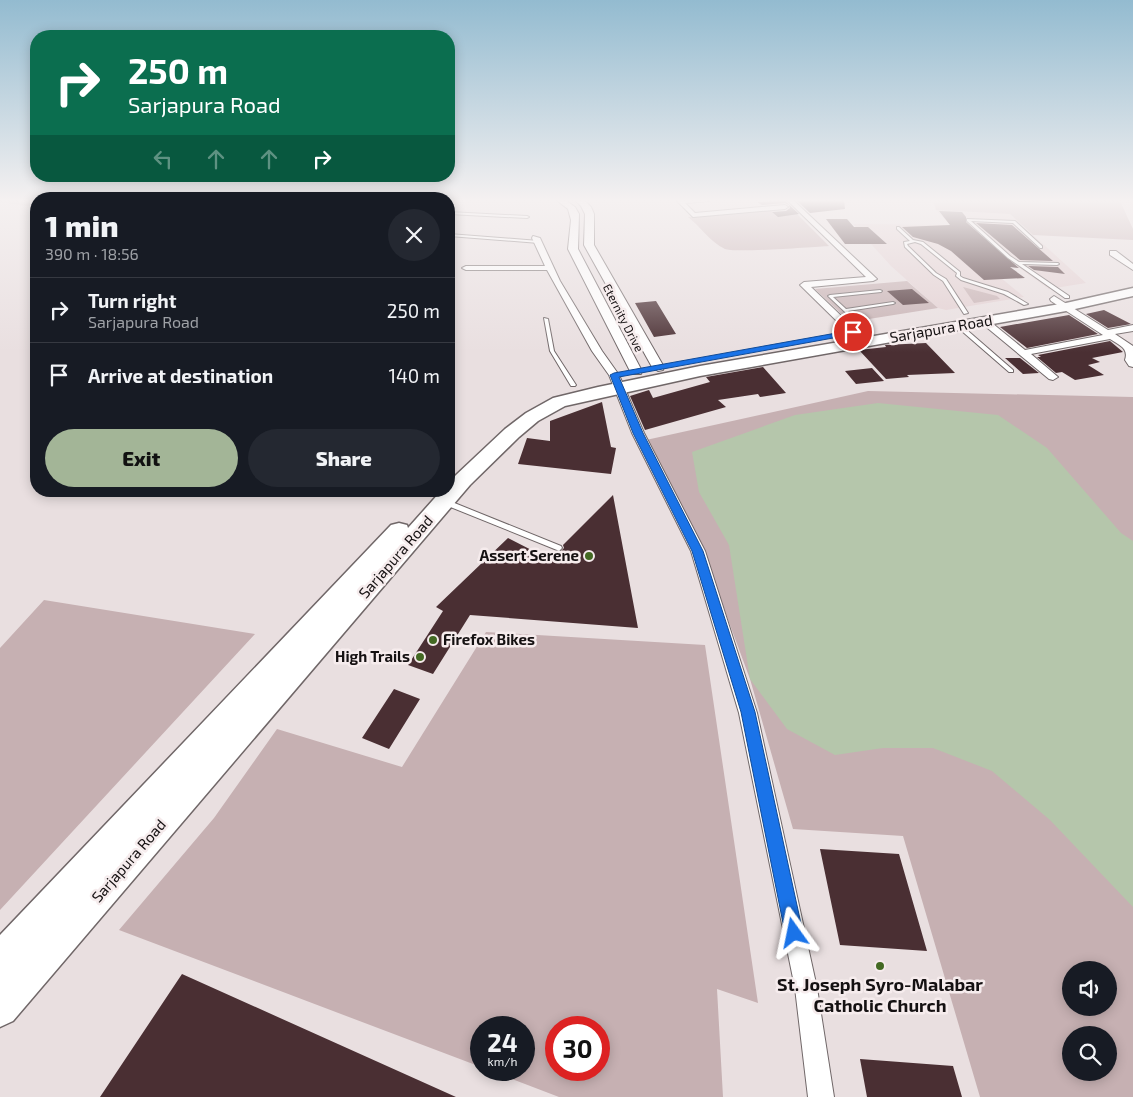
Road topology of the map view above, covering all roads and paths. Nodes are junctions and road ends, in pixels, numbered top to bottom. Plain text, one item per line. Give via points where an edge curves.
1 (541, 250) edge
2 (574, 250) edge
3 (592, 250) edge
4 (843, 250) edge
5 (910, 250) edge
6 (934, 250) edge
7 (1000, 250) edge
8 (1113, 253) dead end
9 (1019, 263) junction
10 (1057, 264) dead end
11 (466, 268) dead end
12 (549, 268) junction
13 (1133, 268) edge
14 (1133, 284) edge
15 (880, 291) dead end
16 (1133, 292) edge
17 (1062, 301) junction
18 (894, 303) dead end
19 (1026, 304) junction
20 (845, 310) junction
21 (546, 318) dead end
22 (969, 320) junction
23 (848, 328) junction
24 (1133, 328) edge
25 (1109, 335) junction
26 (1024, 353) junction
27 (1133, 364) edge
28 (658, 367) junction
29 (636, 371) junction
30 (1011, 371) dead end
31 (1054, 377) dead end
32 (617, 381) junction
33 (574, 385) junction
34 (455, 470) edge
35 (455, 486) edge
36 (440, 497) edge
37 (559, 548) dead end
38 (0, 961) edge
39 (0, 1008) edge
40 (821, 1097) edge

1 - 12 street
2 - 29 street, Eternity Drive
3 - 28 street, Eternity Drive
4 - 23 street via 873,279 804,285
5 - 22 lane via 945,280
6 - 19 lane via 962,279 1006,293
7 - 9 lane
8 - 13 street
9 - 10 lane
9 - 17 lane
11 - 12 street
12 - 32 street
14 - 17 main road, Sarjapura Road
15 - 20 lane via 830,296
16 - 17 main road, Sarjapura Road
17 - 19 main road, Sarjapura Road
17 - 22 main road, Sarjapura Road
17 - 25 street
18 - 20 lane
19 - 22 main road, Sarjapura Road
20 - 23 lane
21 - 33 lane via 552,351
22 - 23 main road, Sarjapura Road
22 - 26 street
22 - 30 lane
22 - 32 main road, Sarjapura Road
23 - 28 main road, Sarjapura Road
24 - 25 street
25 - 26 street
25 - 27 street via 1130,348
26 - 31 street
28 - 29 main road, Sarjapura Road
29 - 32 main road, Sarjapura Road
32 - 33 main road, Sarjapura Road
32 - 35 main road, Sarjapura Road via 559,402 532,417
32 - 40 street via 638,433 698,551 748,712 806,988
33 - 34 main road, Sarjapura Road via 550,391 522,407 492,430
36 - 37 lane
36 - 38 main road, Sarjapura Road
36 - 39 main road, Sarjapura Road

